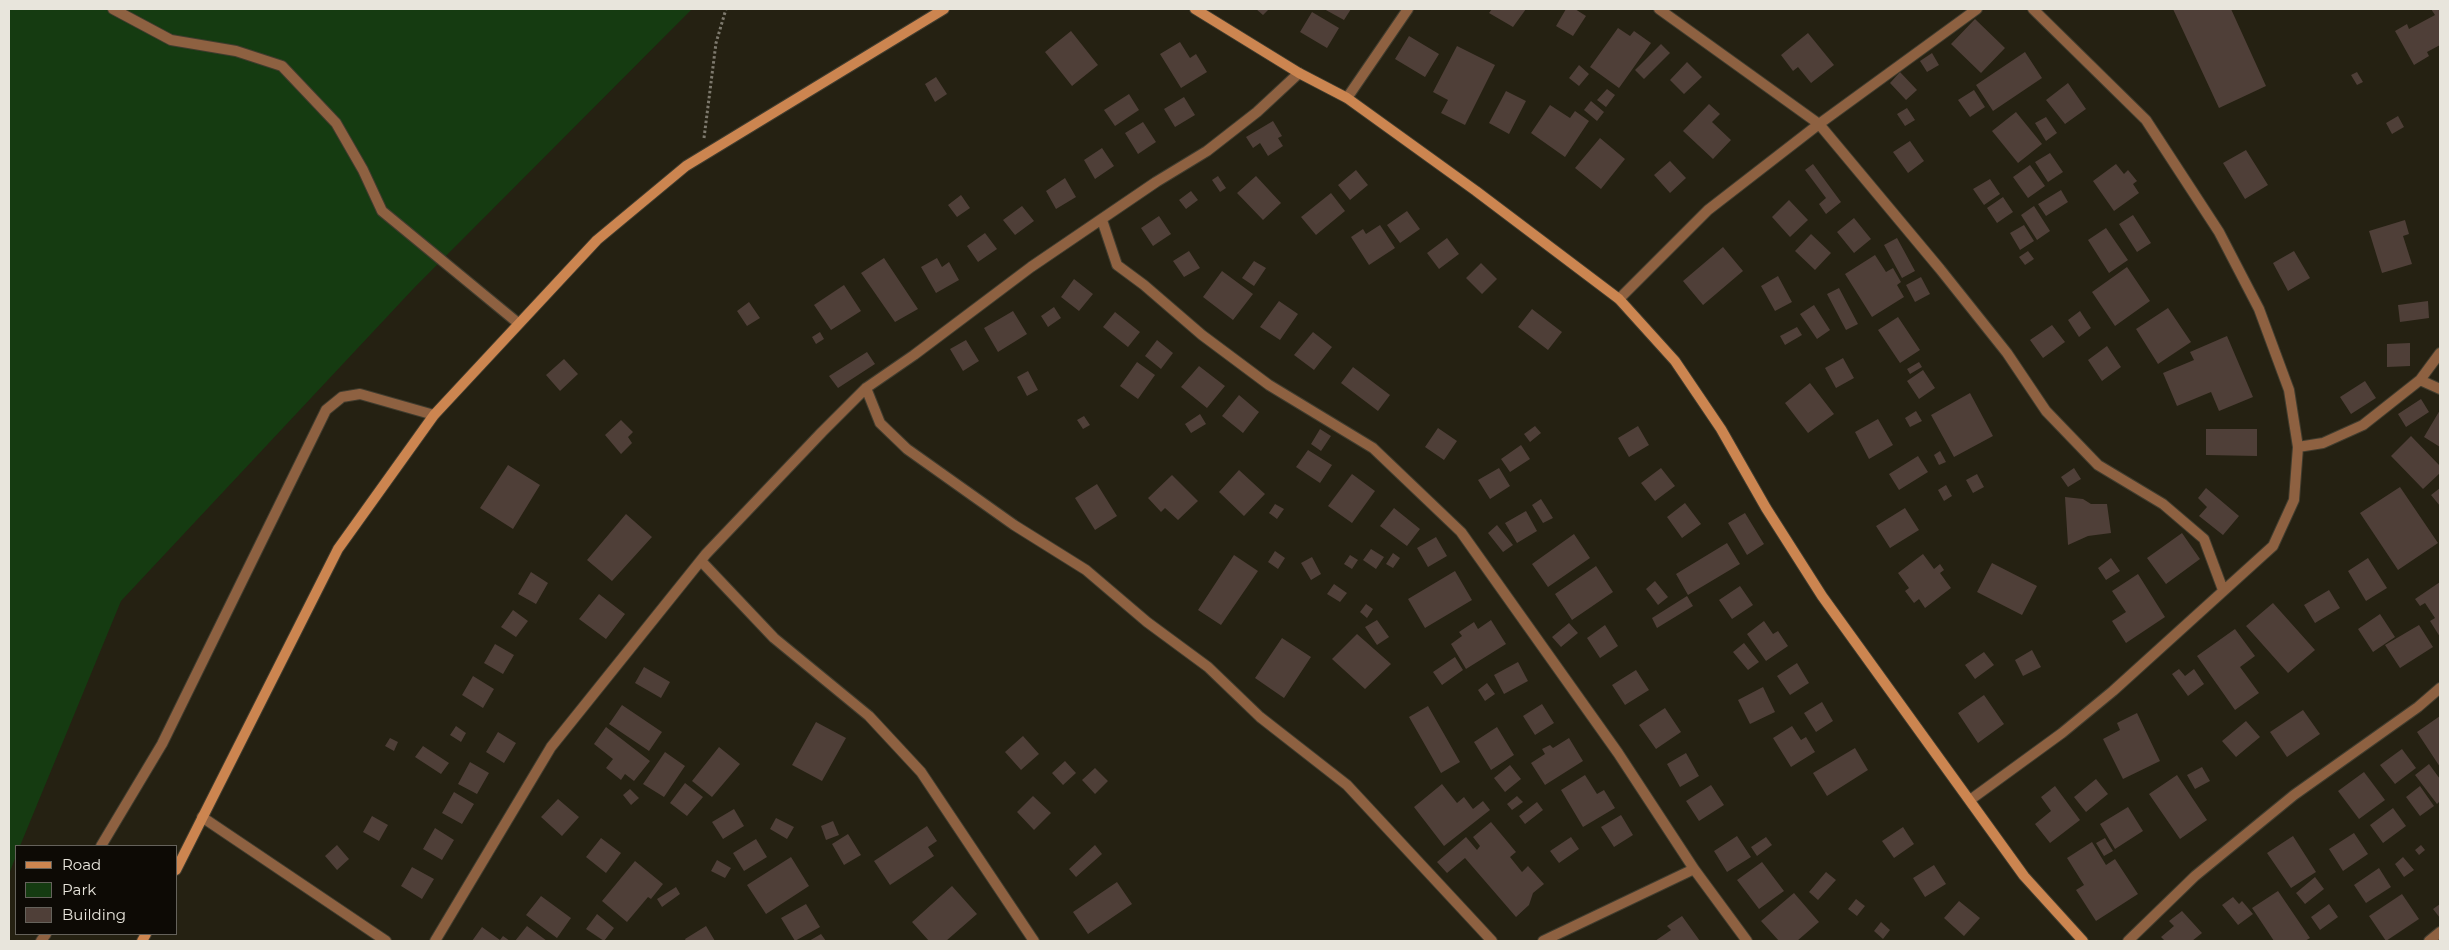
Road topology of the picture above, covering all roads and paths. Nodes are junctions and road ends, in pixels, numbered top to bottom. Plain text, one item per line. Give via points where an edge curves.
1 (113, 9) edge
2 (726, 9) edge
3 (944, 9) edge
4 (1195, 9) edge
5 (1408, 9) edge
6 (1659, 9) edge
7 (1977, 9) edge
8 (2033, 9) edge
9 (1299, 73) junction
10 (1347, 98) junction
11 (1819, 124) junction
12 (702, 156) junction
13 (1102, 220) junction
14 (1618, 299) junction
15 (518, 323) junction
16 (2440, 353) edge
17 (2420, 380) junction
18 (866, 388) junction
19 (2440, 389) edge
20 (434, 415) junction
21 (2298, 447) junction
22 (702, 562) junction
23 (2223, 590) junction
24 (2440, 688) edge
25 (1970, 800) junction
26 (202, 817) junction
27 (102, 845) edge
28 (178, 866) edge
29 (1694, 869) junction
30 (2440, 932) edge
31 (386, 941) edge
32 (435, 941) edge
33 (1034, 941) edge
34 (1492, 941) edge
35 (1544, 941) edge
36 (1747, 941) edge
37 (2083, 941) edge
38 (2128, 941) edge
39 (2429, 941) edge

1 - 15 street via 170,40 236,51 282,66 336,123 382,211
2 - 12 path via 716,43
3 - 12 street
4 - 9 street
5 - 10 street
6 - 11 street
7 - 11 street
8 - 21 street via 2146,120 2219,232 2259,309 2289,390
9 - 10 street
9 - 13 street via 1257,112 1207,151
10 - 14 street
11 - 14 street via 1708,210
11 - 23 street via 1976,315 2046,411 2098,465 2163,504 2204,539
12 - 15 street via 597,240
13 - 18 street via 1031,267
13 - 29 street via 1116,265 1269,385 1373,448 1461,532 1618,753
14 - 25 street via 1675,360 1721,429 1822,596
15 - 20 street
16 - 17 street
17 - 19 street
17 - 21 street via 2363,425 2323,443
18 - 22 street via 706,554
18 - 34 street via 880,423 907,449 1014,525 1086,570 1208,667 1260,717 1347,785
20 - 26 street via 338,549
20 - 27 street via 360,394 342,397 326,410 162,744
21 - 23 street via 2294,500 2273,546
22 - 32 street via 551,747
22 - 33 street via 774,638 869,716 921,772
23 - 25 street via 2114,691
24 - 38 street via 2294,795 2203,870
25 - 37 street via 2024,876
26 - 28 street
26 - 31 street
29 - 35 street
29 - 36 street
30 - 39 street

